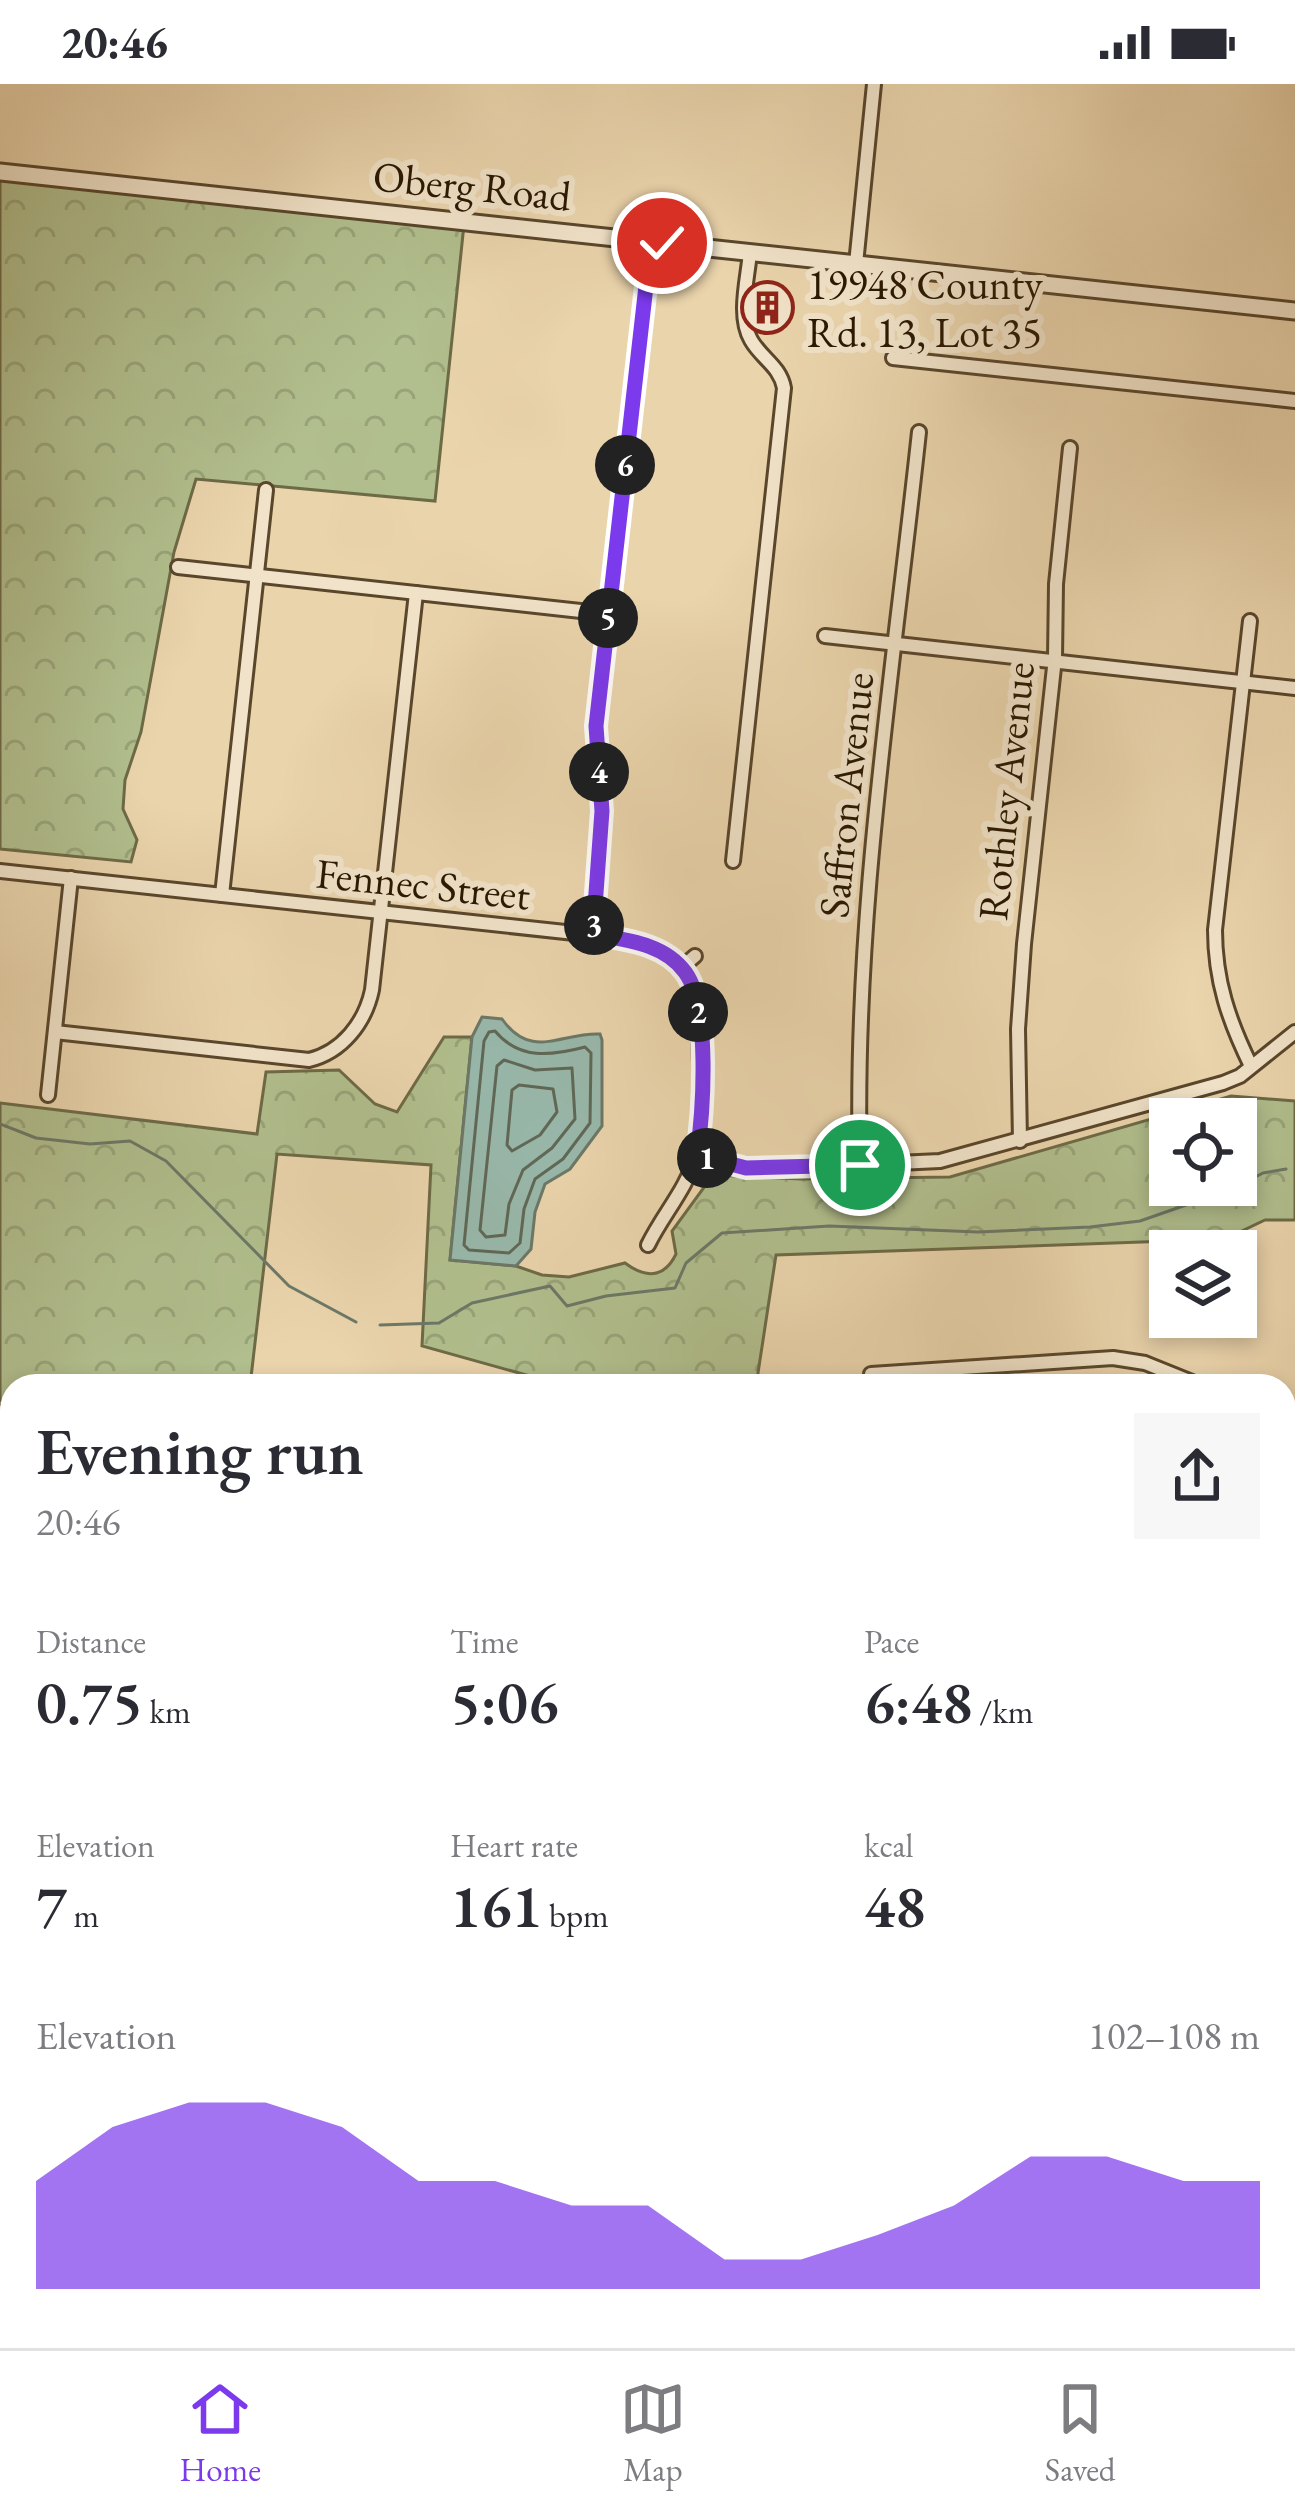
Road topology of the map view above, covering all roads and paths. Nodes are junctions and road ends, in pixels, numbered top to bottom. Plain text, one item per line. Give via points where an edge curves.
1 (874, 84) edge
2 (0, 172) edge
3 (651, 242) junction
4 (750, 252) junction
5 (856, 264) junction
6 (1295, 311) edge
7 (893, 358) dead end
8 (1295, 401) edge
9 (919, 432) dead end
10 (1070, 448) dead end
11 (266, 490) dead end
12 (178, 567) dead end
13 (257, 576) junction
14 (416, 593) junction
15 (608, 614) junction
16 (1250, 621) dead end
17 (825, 636) dead end
18 (896, 642) junction
19 (1055, 658) junction
20 (1244, 682) junction
21 (1295, 688) edge
22 (733, 861) dead end
23 (0, 871) edge
24 (71, 878) junction
25 (222, 895) junction
26 (380, 913) junction
27 (593, 934) junction
28 (695, 956) dead end
29 (681, 968) junction
30 (56, 1032) junction
31 (1295, 1032) edge
32 (1251, 1066) junction
33 (48, 1095) dead end
34 (1020, 1141) junction
35 (697, 1155) junction
36 (860, 1165) junction
37 (648, 1245) dead end
38 (871, 1374) dead end
39 (1172, 1374) edge

1 - 5 street
2 - 3 street, Oberg Road
3 - 4 street, Oberg Road
3 - 15 street
4 - 5 street, Oberg Road
4 - 22 street via 744,323 784,388
5 - 6 street, Oberg Road
7 - 8 street
9 - 18 street, Saffron Avenue
10 - 19 street, Rothley Avenue
11 - 13 street
12 - 13 street
13 - 14 street
13 - 25 street
14 - 15 street
14 - 26 street
15 - 27 street via 596,726 602,811
16 - 20 street
17 - 18 street
18 - 19 street
18 - 36 street, Saffron Avenue via 860,986
19 - 20 street
19 - 34 street, Rothley Avenue via 1024,944
20 - 21 street
20 - 32 street via 1215,965
23 - 24 street, Fennec Street
24 - 25 street, Fennec Street
24 - 30 street
25 - 26 street, Fennec Street
26 - 27 street, Fennec Street
26 - 30 street via 370,1002 352,1033 323,1056
27 - 29 street, Fennec Street via 648,945
28 - 29 street
29 - 35 street via 697,1001
30 - 33 street
31 - 32 street
32 - 34 street via 1223,1083
34 - 36 street via 940,1161
35 - 36 street via 746,1168
35 - 37 street
38 - 39 street via 1113,1358

